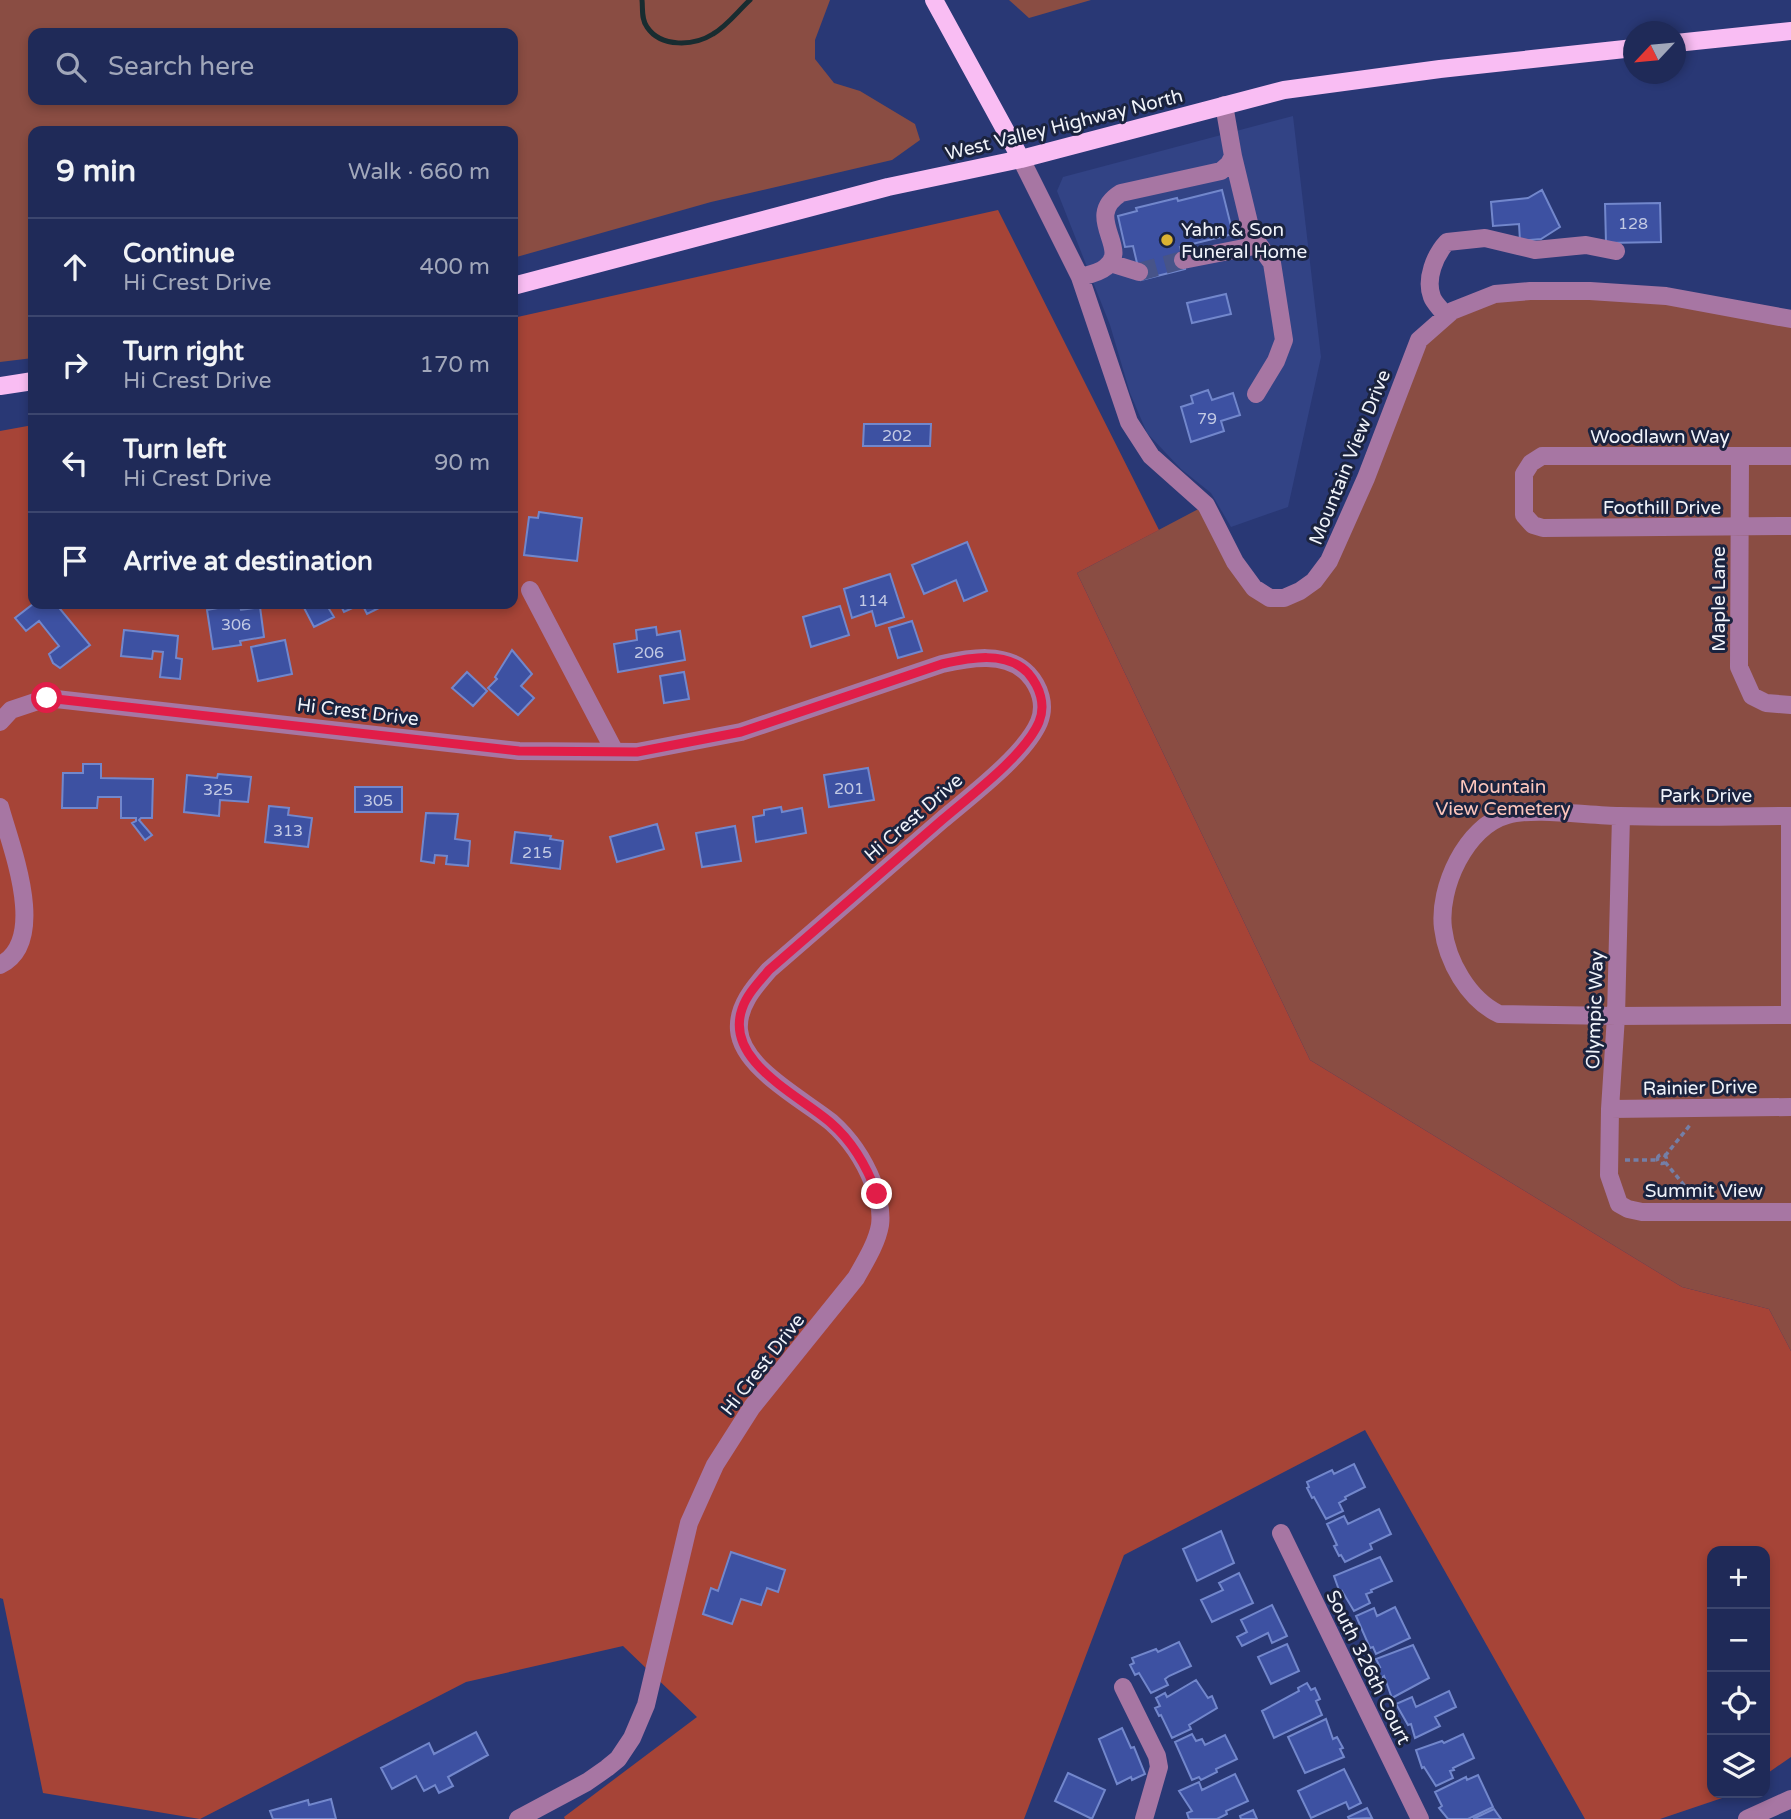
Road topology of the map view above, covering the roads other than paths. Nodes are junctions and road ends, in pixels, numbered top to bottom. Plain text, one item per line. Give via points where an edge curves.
1 (934, 0) edge
2 (1791, 31) edge
3 (1686, 42) edge
4 (1623, 49) edge
5 (1224, 106) junction
6 (1233, 156) junction
7 (1021, 159) junction
8 (1259, 245) junction
9 (1616, 251) dead end
10 (1183, 260) tunnel mouth
11 (1110, 263) junction
12 (1139, 272) tunnel mouth
13 (1080, 277) junction
14 (518, 285) edge
15 (1446, 316) junction
16 (1791, 318) edge
17 (28, 382) edge
18 (0, 386) edge
19 (1256, 394) dead end
20 (1791, 456) edge
21 (1740, 457) junction
22 (1533, 525) joint
23 (1791, 526) edge
24 (1740, 527) junction
25 (530, 590) dead end
26 (1791, 705) edge
27 (6, 716) edge
28 (615, 752) junction
29 (0, 807) edge
30 (1791, 816) edge
31 (1620, 817) junction
32 (0, 965) edge
33 (1791, 1015) edge
34 (1616, 1016) junction
35 (1791, 1107) edge
36 (1610, 1109) junction
37 (1619, 1204) joint
38 (1791, 1212) edge
39 (1281, 1533) dead end
40 (1123, 1687) dead end
41 (1791, 1799) edge
42 (517, 1819) edge
43 (1144, 1819) edge
44 (1420, 1819) edge
45 (1748, 1819) edge

1 - 7 main road
2 - 3 main road
4 - 5 main road, West Valley Highway North via 1284,90
5 - 6 street
5 - 7 main road, West Valley Highway North
6 - 8 street via 1252,235
6 - 11 street via 1221,170 1111,199 1104,216 1114,256
7 - 13 street, Mountain View Drive
7 - 14 main road, West Valley Highway North via 888,187
8 - 10 street
8 - 19 street via 1272,263 1284,340
9 - 15 street via 1586,245 1535,250 1485,238 1447,242 1437,253 1431,272 1431,296
11 - 12 street
11 - 13 street
13 - 15 street, Mountain View Drive via 1112,376 1139,440 1206,505 1235,562 1254,588 1270,598 1300,591 1329,561 1419,340
15 - 16 street, Mountain View Drive via 1495,294 1590,290 1666,296
17 - 18 main road
20 - 21 street, Woodlawn Way
21 - 22 street, Woodlawn Way via 1542,456 1524,474 1524,515
21 - 24 street, Maple Lane
22 - 24 street, Foothill Drive
23 - 24 street, Foothill Drive
24 - 26 street, Maple Lane via 1739,667 1752,696 1766,703
25 - 28 street
27 - 28 street, Hi Crest Drive via 47,698 519,751
28 - 42 street, Hi Crest Drive via 664,748 741,732 971,657 1004,661 1023,669 1039,690 1042,706 1038,724 1023,746 769,970 743,1006 738,1030 745,1049 846,1138 868,1171 881,1210 880,1227 856,1278 752,1407 715,1465 689,1523 646,1705 632,1738 607,1768
29 - 32 street via 24,896 25,925 20,946 11,960
30 - 31 street, Park Drive
30 - 33 street
31 - 34 street, Olympic Way
31 - 34 street via 1505,815 1468,844 1457,861 1446,889 1442,920 1444,938 1463,981 1490,1010 1507,1016
33 - 34 street
34 - 36 street, Olympic Way
35 - 36 street, Rainier Drive
36 - 37 street, Olympic Way via 1611,1185
37 - 38 street, Summit View via 1642,1212
39 - 44 street, South 326th Court
40 - 43 street via 1159,1767
41 - 45 street

